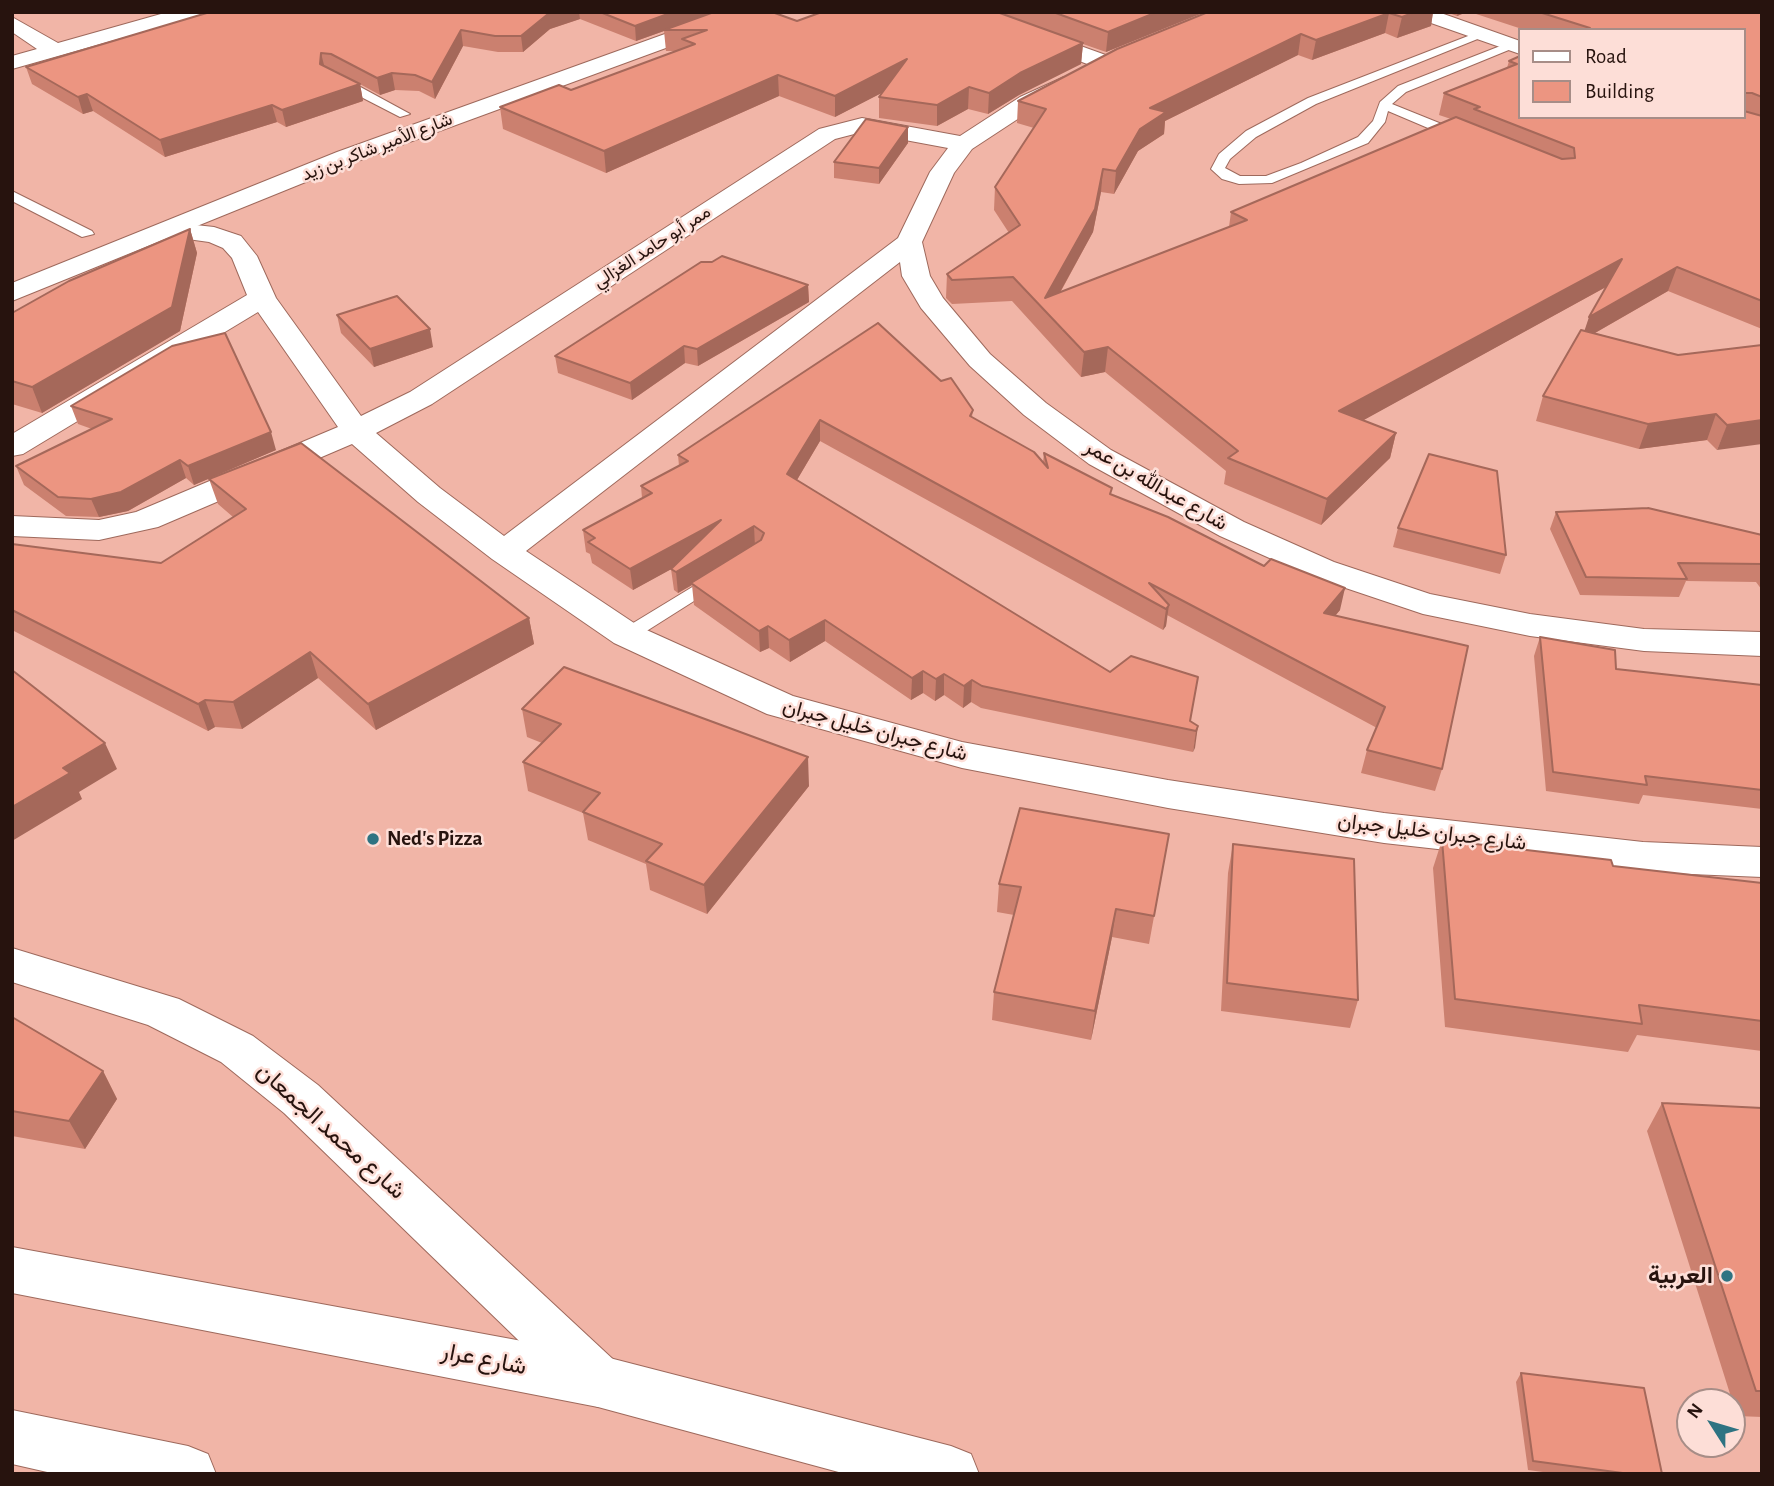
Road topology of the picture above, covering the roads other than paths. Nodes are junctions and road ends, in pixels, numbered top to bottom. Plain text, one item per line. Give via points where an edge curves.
1 (192, 12) edge
2 (702, 12) edge
3 (746, 12) edge
4 (965, 12) edge
5 (1418, 12) edge
6 (12, 23) edge
7 (1481, 34) junction
8 (1516, 46) edge
9 (55, 51) junction
10 (12, 62) edge
11 (329, 75) edge
12 (1384, 105) junction
13 (404, 114) junction
14 (1476, 142) edge
15 (964, 144) junction
16 (292, 154) dead end
17 (12, 195) edge
18 (113, 224) dead end
19 (168, 230) junction
20 (87, 234) junction
21 (909, 242) junction
22 (62, 245) dead end
23 (37, 256) dead end
24 (12, 266) edge
25 (12, 293) edge
26 (262, 298) junction
27 (356, 430) junction
28 (12, 447) edge
29 (12, 526) edge
30 (504, 552) junction
31 (731, 569) edge
32 (627, 635) junction
33 (1762, 644) edge
34 (1762, 862) edge
35 (12, 965) edge
36 (12, 1270) edge
37 (598, 1381) junction
38 (12, 1437) edge
39 (188, 1474) edge
40 (951, 1474) edge

1 - 9 street
2 - 13 street, شارع الأمير شاكر بن زيد
3 - 19 street, شارع الأمير شاكر بن زيد via 346,157
4 - 15 street via 1119,57 1028,102
5 - 7 street
6 - 9 street
7 - 8 street
7 - 12 lane via 1312,101 1251,134 1217,169 1239,180 1267,180 1306,166 1363,140 1379,122
8 - 12 lane via 1402,89
9 - 10 street
11 - 13 lane
12 - 14 lane
13 - 16 street, شارع الأمير شاكر بن زيد
15 - 21 street via 942,172
15 - 27 street, ممر أبو حامد الغزالي via 862,125 827,134 421,398
17 - 20 lane
18 - 20 street
19 - 25 street, شارع الأمير شاكر بن زيد
19 - 26 street, شارع جبران خليل جبران via 214,235 232,242 244,256
20 - 22 street
21 - 30 street
21 - 33 street, شارع عبدالله بن عمر via 916,275 931,302 980,360 1026,401 1100,457 1232,529 1322,569 1423,603 1530,625 1644,640
23 - 24 street
26 - 27 street, شارع جبران خليل جبران
26 - 28 street
27 - 29 street, ممر أبو حامد الغزالي via 146,520 99,530
27 - 30 street, شارع جبران خليل جبران via 429,495
30 - 32 street, شارع جبران خليل جبران
31 - 32 lane
32 - 34 street, شارع جبران خليل جبران via 780,705 962,755 1384,828 1643,857
35 - 37 street, شارع محمد الجمعان via 163,1012 248,1057 301,1099
36 - 37 street, شارع عرار
37 - 40 street, شارع عرار
38 - 39 street

